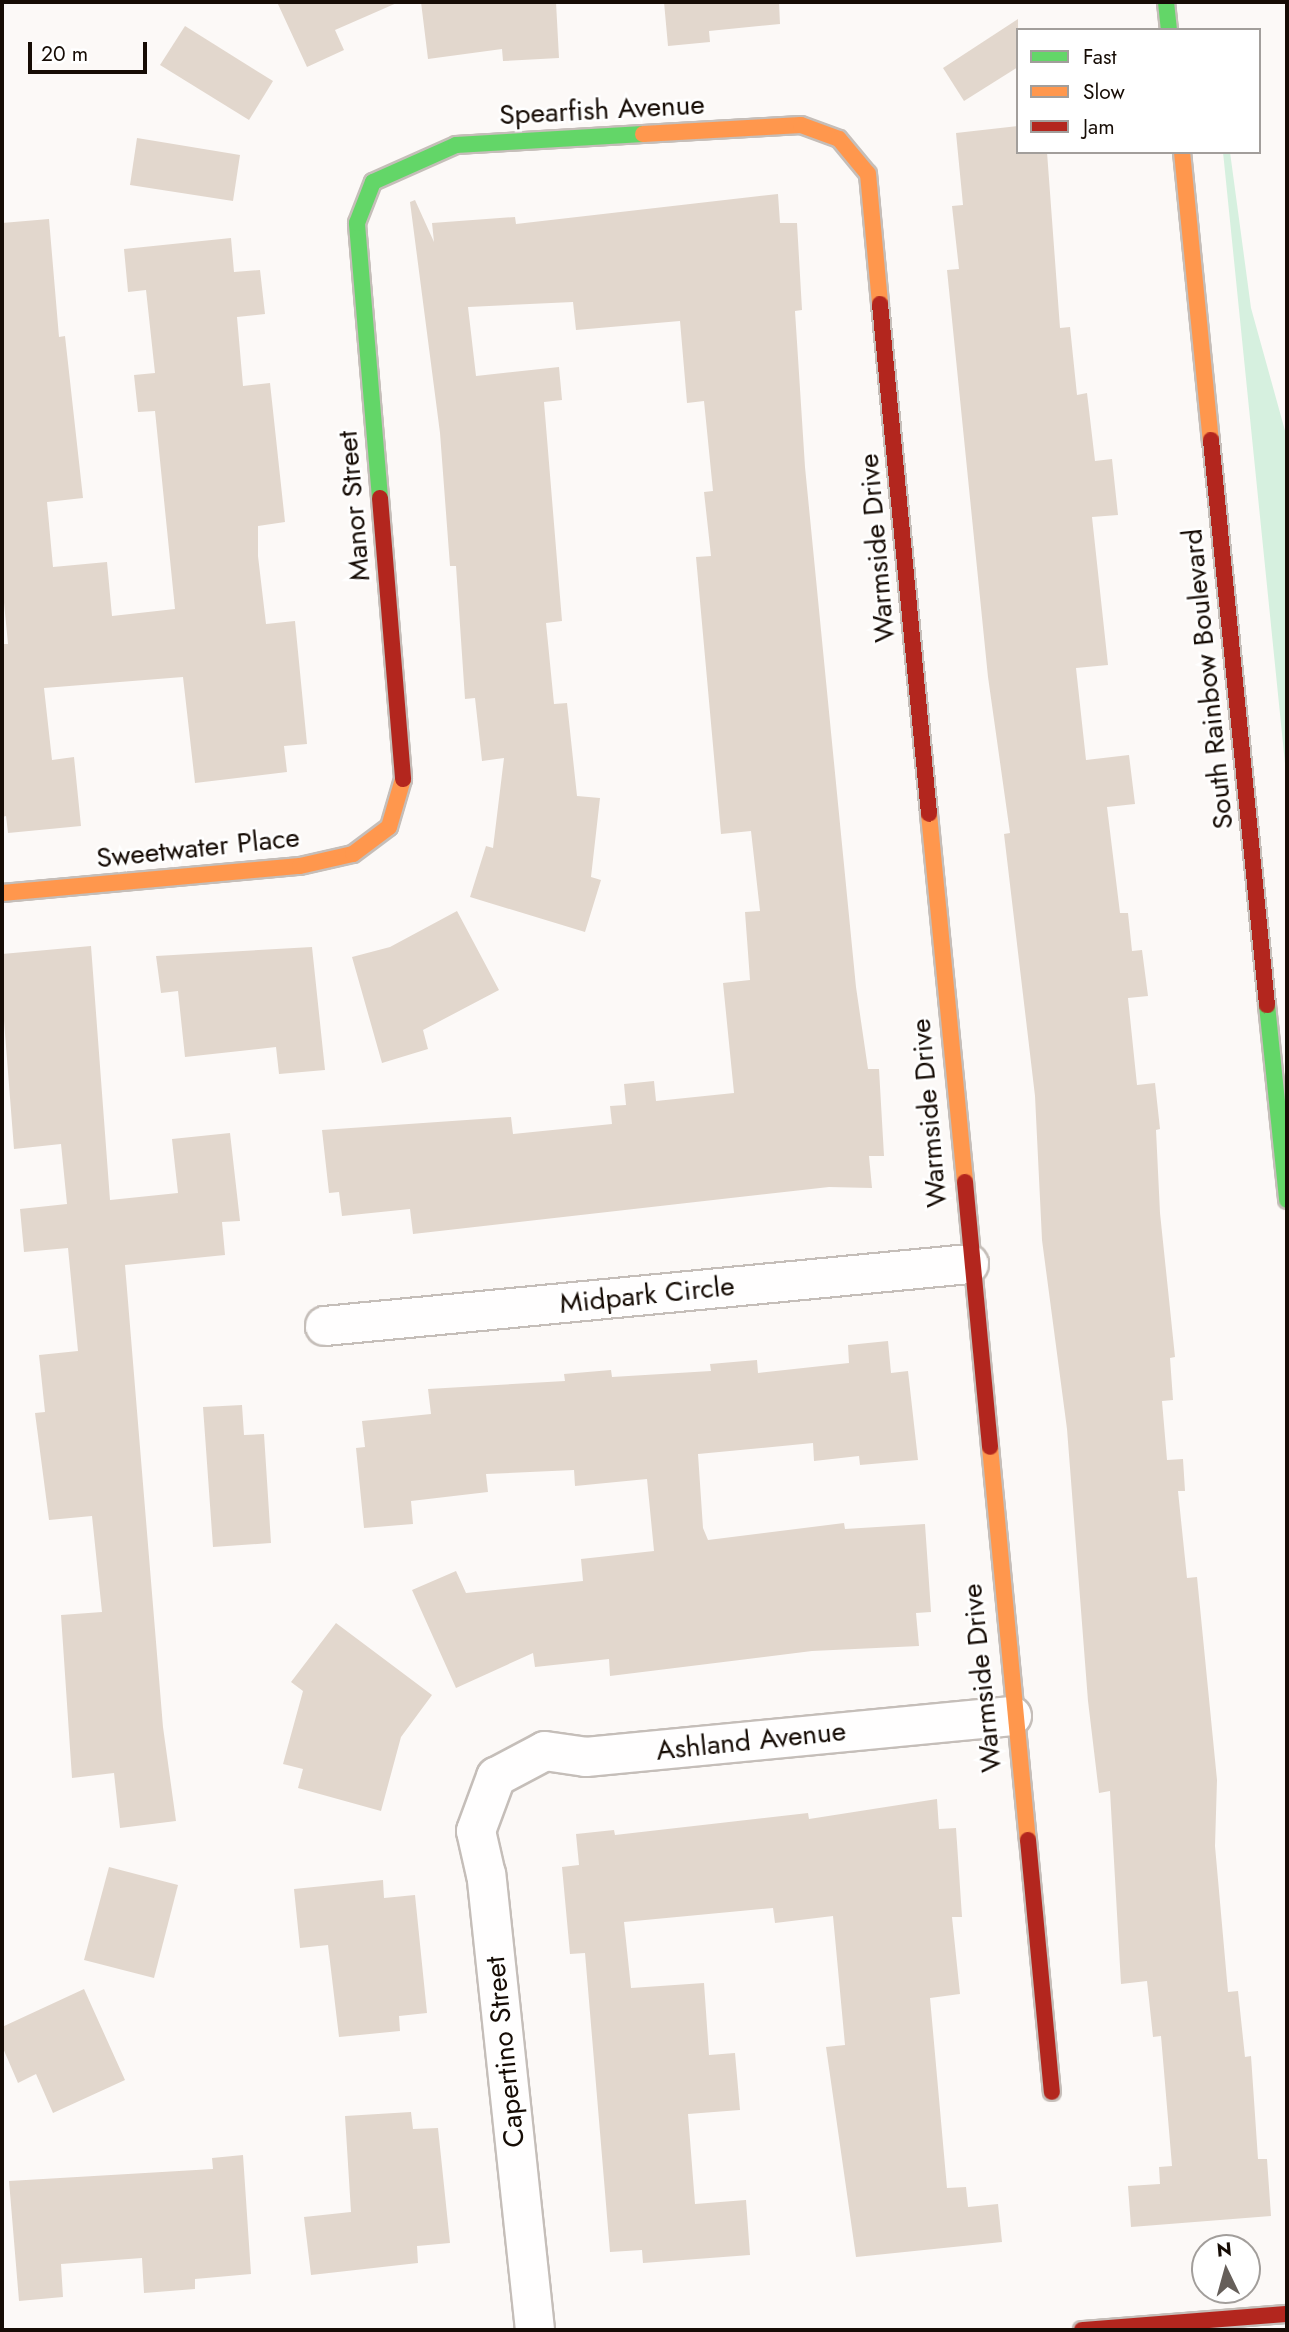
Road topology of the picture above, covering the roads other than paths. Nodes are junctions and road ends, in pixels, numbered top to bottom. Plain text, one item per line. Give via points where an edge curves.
1 (1166, 2) edge
2 (1169, 28) edge
3 (839, 139) joint
4 (1182, 154) edge
5 (373, 182) joint
6 (390, 827) joint
7 (2, 893) edge
8 (1287, 1200) edge
9 (969, 1264) junction
10 (325, 1326) dead end
11 (1012, 1716) junction
12 (496, 1777) joint
13 (1052, 2092) dead end
14 (1287, 2314) edge
15 (535, 2330) edge
16 (1082, 2330) edge

1 - 2 street
3 - 5 street, Spearfish Avenue via 802,125 456,145
3 - 9 street, Warmside Drive via 868,174
4 - 8 street, South Rainbow Boulevard
5 - 6 street, Manor Street via 357,223 404,789
6 - 7 street, Sweetwater Place via 353,854 300,866
9 - 10 street, Midpark Circle
9 - 11 street, Warmside Drive
11 - 12 street, Ashland Avenue via 586,1758 545,1751
11 - 13 street, Warmside Drive
12 - 15 street, Capertino Street via 476,1831 486,1875
14 - 16 street

